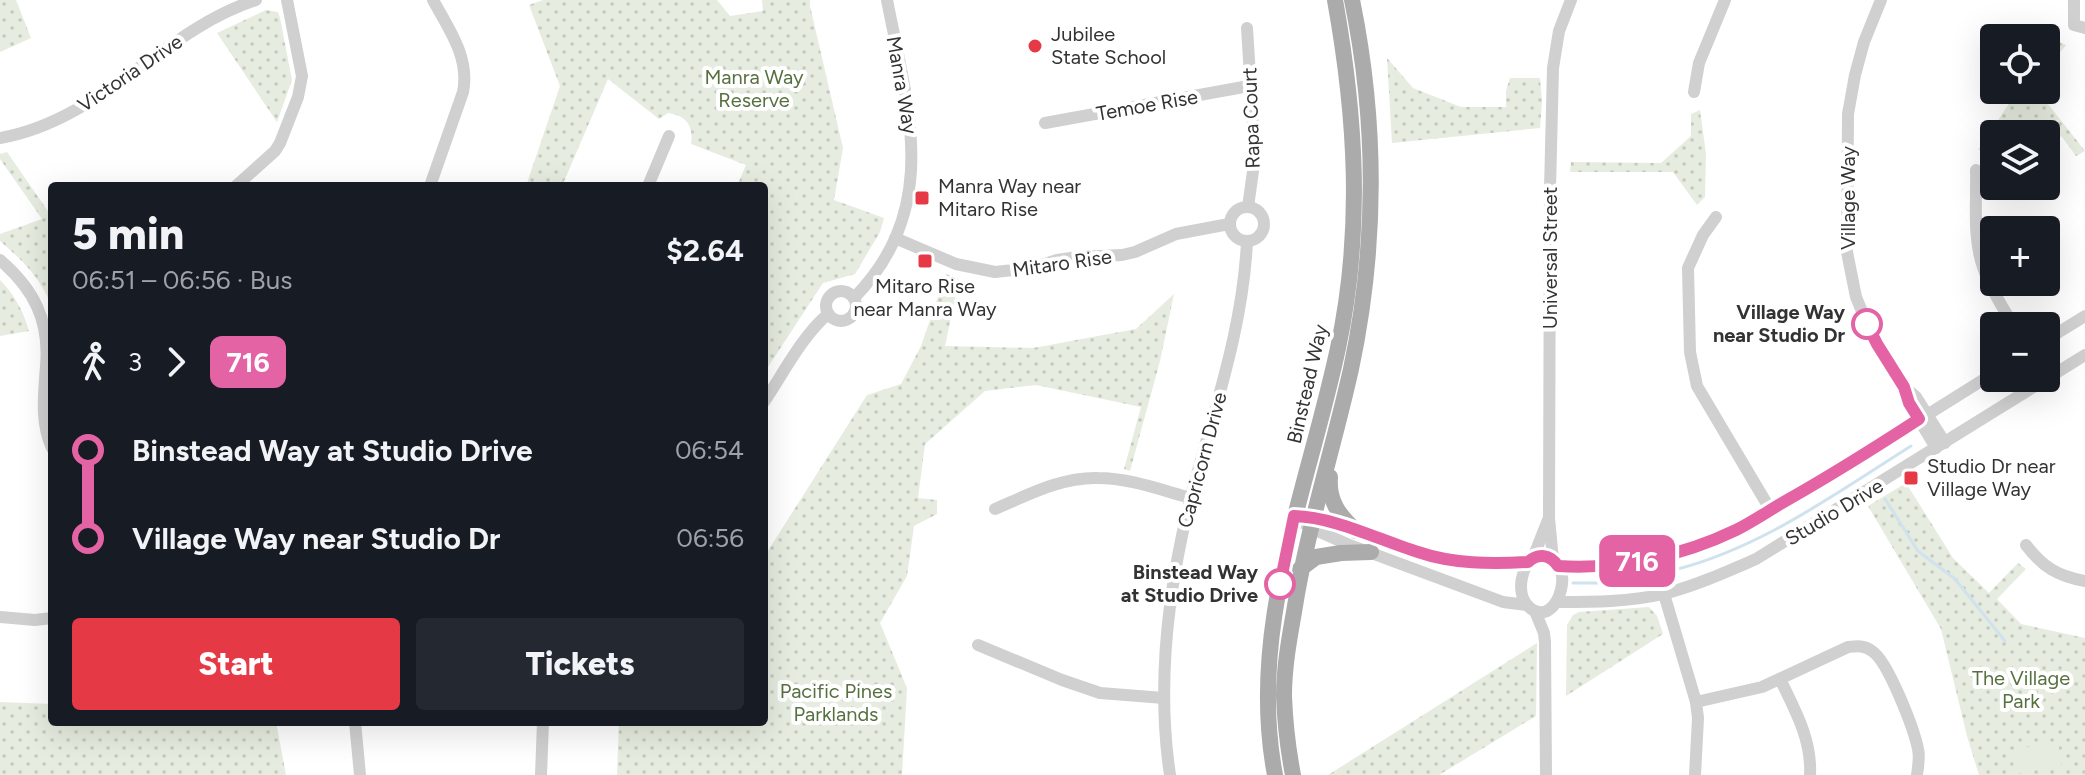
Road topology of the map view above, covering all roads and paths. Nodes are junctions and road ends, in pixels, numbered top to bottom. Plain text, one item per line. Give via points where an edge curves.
1 (256, 0) edge
2 (287, 0) edge
3 (433, 0) edge
4 (887, 0) edge
5 (1335, 0) edge
6 (1352, 0) edge
7 (1571, 0) edge
8 (1725, 0) edge
9 (1881, 0) edge
10 (2074, 0) edge
11 (234, 3) edge
12 (1247, 28) dead end
13 (2085, 28) edge
14 (1249, 86) junction
15 (1694, 92) dead end
16 (1045, 123) dead end
17 (669, 136) dead end
18 (0, 138) edge
19 (1976, 170) dead end
20 (240, 182) edge
21 (431, 182) edge
22 (650, 182) edge
23 (1248, 207) junction
24 (1716, 217) dead end
25 (1229, 224) junction
26 (895, 238) junction
27 (1247, 241) junction
28 (0, 260) edge
29 (854, 298) junction
30 (2006, 312) edge
31 (828, 314) junction
32 (2085, 316) edge
33 (2060, 331) edge
34 (2085, 355) edge
35 (1980, 381) edge
36 (768, 396) edge
37 (1923, 416) junction
38 (48, 432) edge
39 (1941, 446) junction
40 (1332, 448) junction
41 (1191, 498) junction
42 (995, 509) dead end
43 (1770, 509) junction
44 (1294, 516) junction
45 (1549, 518) junction
46 (1312, 522) junction
47 (1356, 531) junction
48 (2026, 545) dead end
49 (1371, 552) junction
50 (1656, 557) junction
51 (1530, 560) junction
52 (1556, 563) junction
53 (1300, 569) junction
54 (2085, 581) edge
55 (1664, 594) junction
56 (1558, 602) junction
57 (1531, 608) junction
58 (0, 617) edge
59 (48, 618) edge
60 (978, 645) dead end
61 (1780, 679) junction
62 (1164, 698) junction
63 (1696, 702) junction
64 (355, 726) edge
65 (543, 726) edge
66 (360, 775) edge
67 (541, 775) edge
68 (1170, 775) edge
69 (1275, 775) edge
70 (1293, 775) edge
71 (1546, 775) edge
72 (1695, 775) edge
73 (1810, 775) edge
74 (1917, 775) edge

1 - 11 street, Victoria Drive
2 - 20 street via 301,85 280,143
3 - 21 street via 459,50 465,80
4 - 26 street, Manra Way via 912,132 910,188
5 - 44 main road, Binstead Way via 1352,114 1353,239 1338,348
6 - 40 main road, Binstead Way via 1367,95 1370,231 1358,330
7 - 45 street, Universal Street via 1553,68
8 - 15 street via 1699,63
9 - 37 street, Village Way via 1861,53 1848,114 1847,252 1866,321 1909,403
10 - 13 street via 2074,25
11 - 18 street, Victoria Drive via 81,107
12 - 14 street, Rapa Court
14 - 16 street, Temoe Rise
14 - 23 street, Rapa Court via 1255,157
17 - 22 street
19 - 30 street via 1979,253
23 - 25 street via 1233,212
23 - 27 street via 1260,212 1264,223 1259,236
24 - 43 street via 1688,268 1690,352 1697,386
25 - 26 street, Mitaro Rise via 1176,234 1122,255 995,272 956,264
25 - 27 street via 1235,237
26 - 29 street, Manra Way via 879,271
27 - 41 street, Capricorn Drive via 1230,360
28 - 38 street via 37,303 44,324
29 - 31 street via 845,291 833,292 826,302
29 - 31 street via 851,318 836,321
31 - 36 street
32 - 33 street
34 - 39 street, Studio Drive
35 - 37 street, Studio Drive
37 - 39 street, Village Way
37 - 43 street, Studio Drive
39 - 55 street, Studio Drive via 1756,559
40 - 46 main road, Binstead Way
40 - 47 main road via 1331,499
41 - 42 street via 1099,478 1053,485
41 - 62 street, Capricorn Drive via 1170,599
43 - 50 street, Studio Drive via 1724,535
44 - 46 street
44 - 69 main road, Binstead Way via 1269,646 1267,696
45 - 51 street, Universal Street
45 - 52 street, Universal Street
46 - 47 street
46 - 49 street
46 - 53 main road, Binstead Way
47 - 51 street via 1464,562
48 - 54 street via 2050,570
49 - 53 main road via 1316,557
49 - 57 street
50 - 52 street, Studio Drive via 1619,565
50 - 55 street
51 - 52 street via 1541,556
51 - 57 street via 1522,587
52 - 56 street via 1562,582
53 - 70 main road, Binstead Way via 1284,696
55 - 56 street, Studio Drive
55 - 63 street
56 - 57 street via 1546,611
57 - 71 street via 1545,642
58 - 59 street
60 - 62 street via 1100,693
61 - 63 street
61 - 73 street via 1803,729
61 - 74 street via 1848,647 1870,649 1880,657 1904,706 1919,752
62 - 68 street, Capricorn Drive
63 - 72 street
64 - 66 street
65 - 67 street

